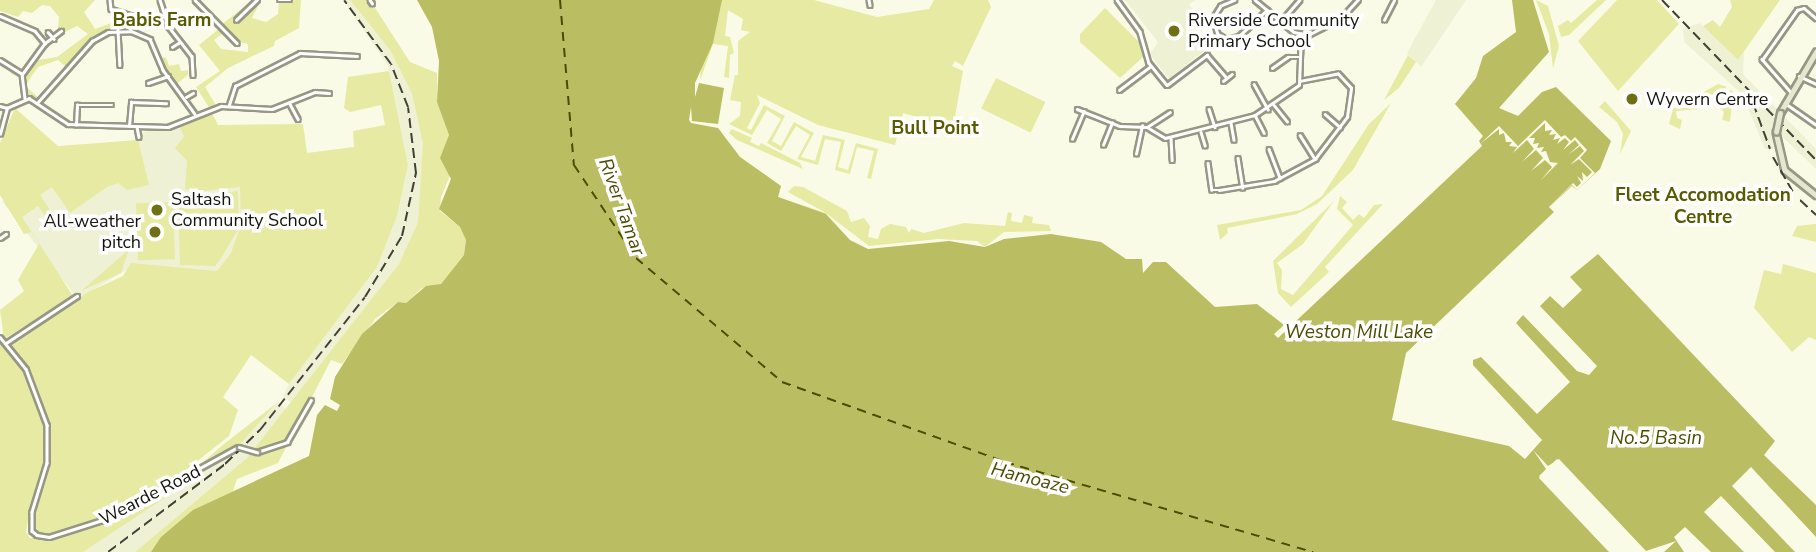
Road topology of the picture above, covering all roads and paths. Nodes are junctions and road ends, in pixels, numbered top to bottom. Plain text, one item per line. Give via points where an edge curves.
1 (110, 0) edge
2 (166, 0) edge
3 (195, 0) edge
4 (257, 0) edge
5 (279, 0) edge
6 (289, 0) edge
7 (869, 0) edge
8 (1117, 0) edge
9 (1235, 0) edge
10 (1255, 0) edge
11 (1299, 0) edge
12 (1358, 0) edge
13 (1394, 0) edge
14 (160, 1) edge
15 (870, 5) dead end
16 (1267, 10) junction
17 (129, 15) junction
18 (0, 16) edge
19 (207, 16) junction
20 (145, 17) dead end
21 (1816, 18) edge
22 (201, 20) dead end
23 (236, 20) dead end
24 (1384, 20) dead end
25 (172, 21) dead end
26 (1281, 21) junction
27 (167, 24) junction
28 (118, 30) junction
29 (61, 31) dead end
30 (131, 31) junction
31 (48, 32) dead end
32 (1301, 34) junction
33 (54, 39) junction
34 (180, 42) junction
35 (45, 43) junction
36 (237, 43) dead end
37 (172, 47) dead end
38 (1816, 52) edge
39 (357, 56) dead end
40 (1299, 57) junction
41 (0, 60) edge
42 (278, 64) junction
43 (120, 65) dead end
44 (1152, 67) junction
45 (282, 68) dead end
46 (1272, 68) dead end
47 (22, 74) junction
48 (1232, 74) dead end
49 (193, 75) dead end
50 (168, 76) junction
51 (1799, 76) junction
52 (1227, 78) junction
53 (1223, 81) dead end
54 (1301, 81) junction
55 (148, 83) dead end
56 (1254, 84) dead end
57 (1816, 84) edge
58 (1125, 85) junction
59 (1119, 90) dead end
60 (1128, 90) dead end
61 (1790, 92) junction
62 (193, 93) dead end
63 (329, 93) dead end
64 (186, 97) junction
65 (25, 98) junction
66 (37, 103) junction
67 (166, 103) dead end
68 (290, 103) junction
69 (1785, 103) junction
70 (112, 105) dead end
71 (229, 105) junction
72 (1275, 105) junction
73 (0, 106) edge
74 (7, 108) junction
75 (1077, 109) dead end
76 (1209, 109) dead end
77 (1268, 109) junction
78 (1084, 111) junction
79 (1170, 112) dead end
80 (1325, 114) dead end
81 (196, 115) junction
82 (1255, 115) junction
83 (298, 119) dead end
84 (1287, 121) dead end
85 (1112, 123) junction
86 (1231, 123) junction
87 (76, 125) junction
88 (1816, 125) edge
89 (129, 126) junction
90 (137, 126) junction
91 (1140, 126) junction
92 (1147, 127) junction
93 (1215, 127) junction
94 (1340, 127) junction
95 (1201, 132) junction
96 (1264, 133) dead end
97 (0, 134) edge
98 (1300, 135) dead end
99 (139, 137) dead end
100 (1171, 138) junction
101 (1072, 139) dead end
102 (1234, 140) dead end
103 (1103, 145) dead end
104 (1205, 145) dead end
105 (1269, 149) dead end
106 (1136, 154) dead end
107 (1238, 158) dead end
108 (1315, 159) junction
109 (1172, 160) dead end
110 (1208, 163) dead end
111 (1280, 178) junction
112 (1243, 188) junction
113 (1816, 195) edge
114 (6, 234) dead end
115 (0, 238) edge
116 (77, 296) dead end
117 (0, 337) edge
118 (6, 343) junction
119 (311, 400) dead end

1 - 17 street via 109,6 116,12
2 - 14 street
3 - 19 street
4 - 23 street
5 - 6 street
7 - 15 street
8 - 44 street via 1140,32
9 - 16 street via 1218,9 1213,19 1217,34 1226,39 1239,36
10 - 16 street
11 - 26 street
12 - 32 street via 1326,28
13 - 24 street
14 - 27 street
16 - 26 street
17 - 20 street
17 - 30 street
18 - 35 street via 34,31
19 - 22 street
19 - 36 street
21 - 61 street via 1804,8 1797,10 1762,60
25 - 27 street
26 - 32 street
27 - 34 street
28 - 30 street
28 - 43 street
28 - 66 street via 85,47
29 - 33 street
30 - 50 street via 150,39
31 - 33 street
32 - 40 street
33 - 35 street
34 - 37 street
34 - 49 street via 197,66
35 - 47 street
38 - 51 main road
39 - 42 street via 350,51 300,53
40 - 46 street via 1288,57
40 - 54 street
41 - 47 street
42 - 45 street
42 - 71 street via 235,86
44 - 52 street via 1167,85 1209,55
44 - 58 street
47 - 65 street
48 - 52 street
50 - 55 street
50 - 64 street
51 - 57 street
51 - 61 main road
52 - 53 street
54 - 72 street
54 - 94 street via 1329,74 1345,79 1350,100
56 - 77 street
58 - 59 street
58 - 60 street
61 - 69 main road
62 - 64 street
63 - 68 street via 315,92
64 - 81 street
65 - 66 street
65 - 74 street
66 - 87 street via 60,121
67 - 89 street via 131,102
68 - 71 street via 261,110
68 - 83 street
69 - 88 street
69 - 113 main road, bridge via 1776,132 1785,170
70 - 87 street via 77,105
71 - 81 street
72 - 77 street
72 - 84 street
73 - 74 street
74 - 97 street
75 - 78 street
76 - 93 street
77 - 82 street
78 - 85 street
78 - 101 street
79 - 92 street
80 - 94 street
81 - 90 street via 169,127
82 - 86 street
82 - 96 street
85 - 91 street
85 - 103 street
86 - 93 street
86 - 102 street
87 - 89 street
89 - 90 street
90 - 99 street
91 - 92 street
91 - 106 street
92 - 100 street
93 - 95 street
94 - 108 street
95 - 100 street
95 - 104 street
98 - 108 street
100 - 109 street
105 - 111 street
107 - 112 street
108 - 111 street
110 - 112 street via 1212,190
111 - 112 street
114 - 115 street
116 - 118 street
117 - 118 street, Wearde Road
118 - 119 street, Wearde Road, bridge via 32,381 49,436 45,475 32,512 32,531 37,535 49,537 109,518 239,447 257,452 287,442

